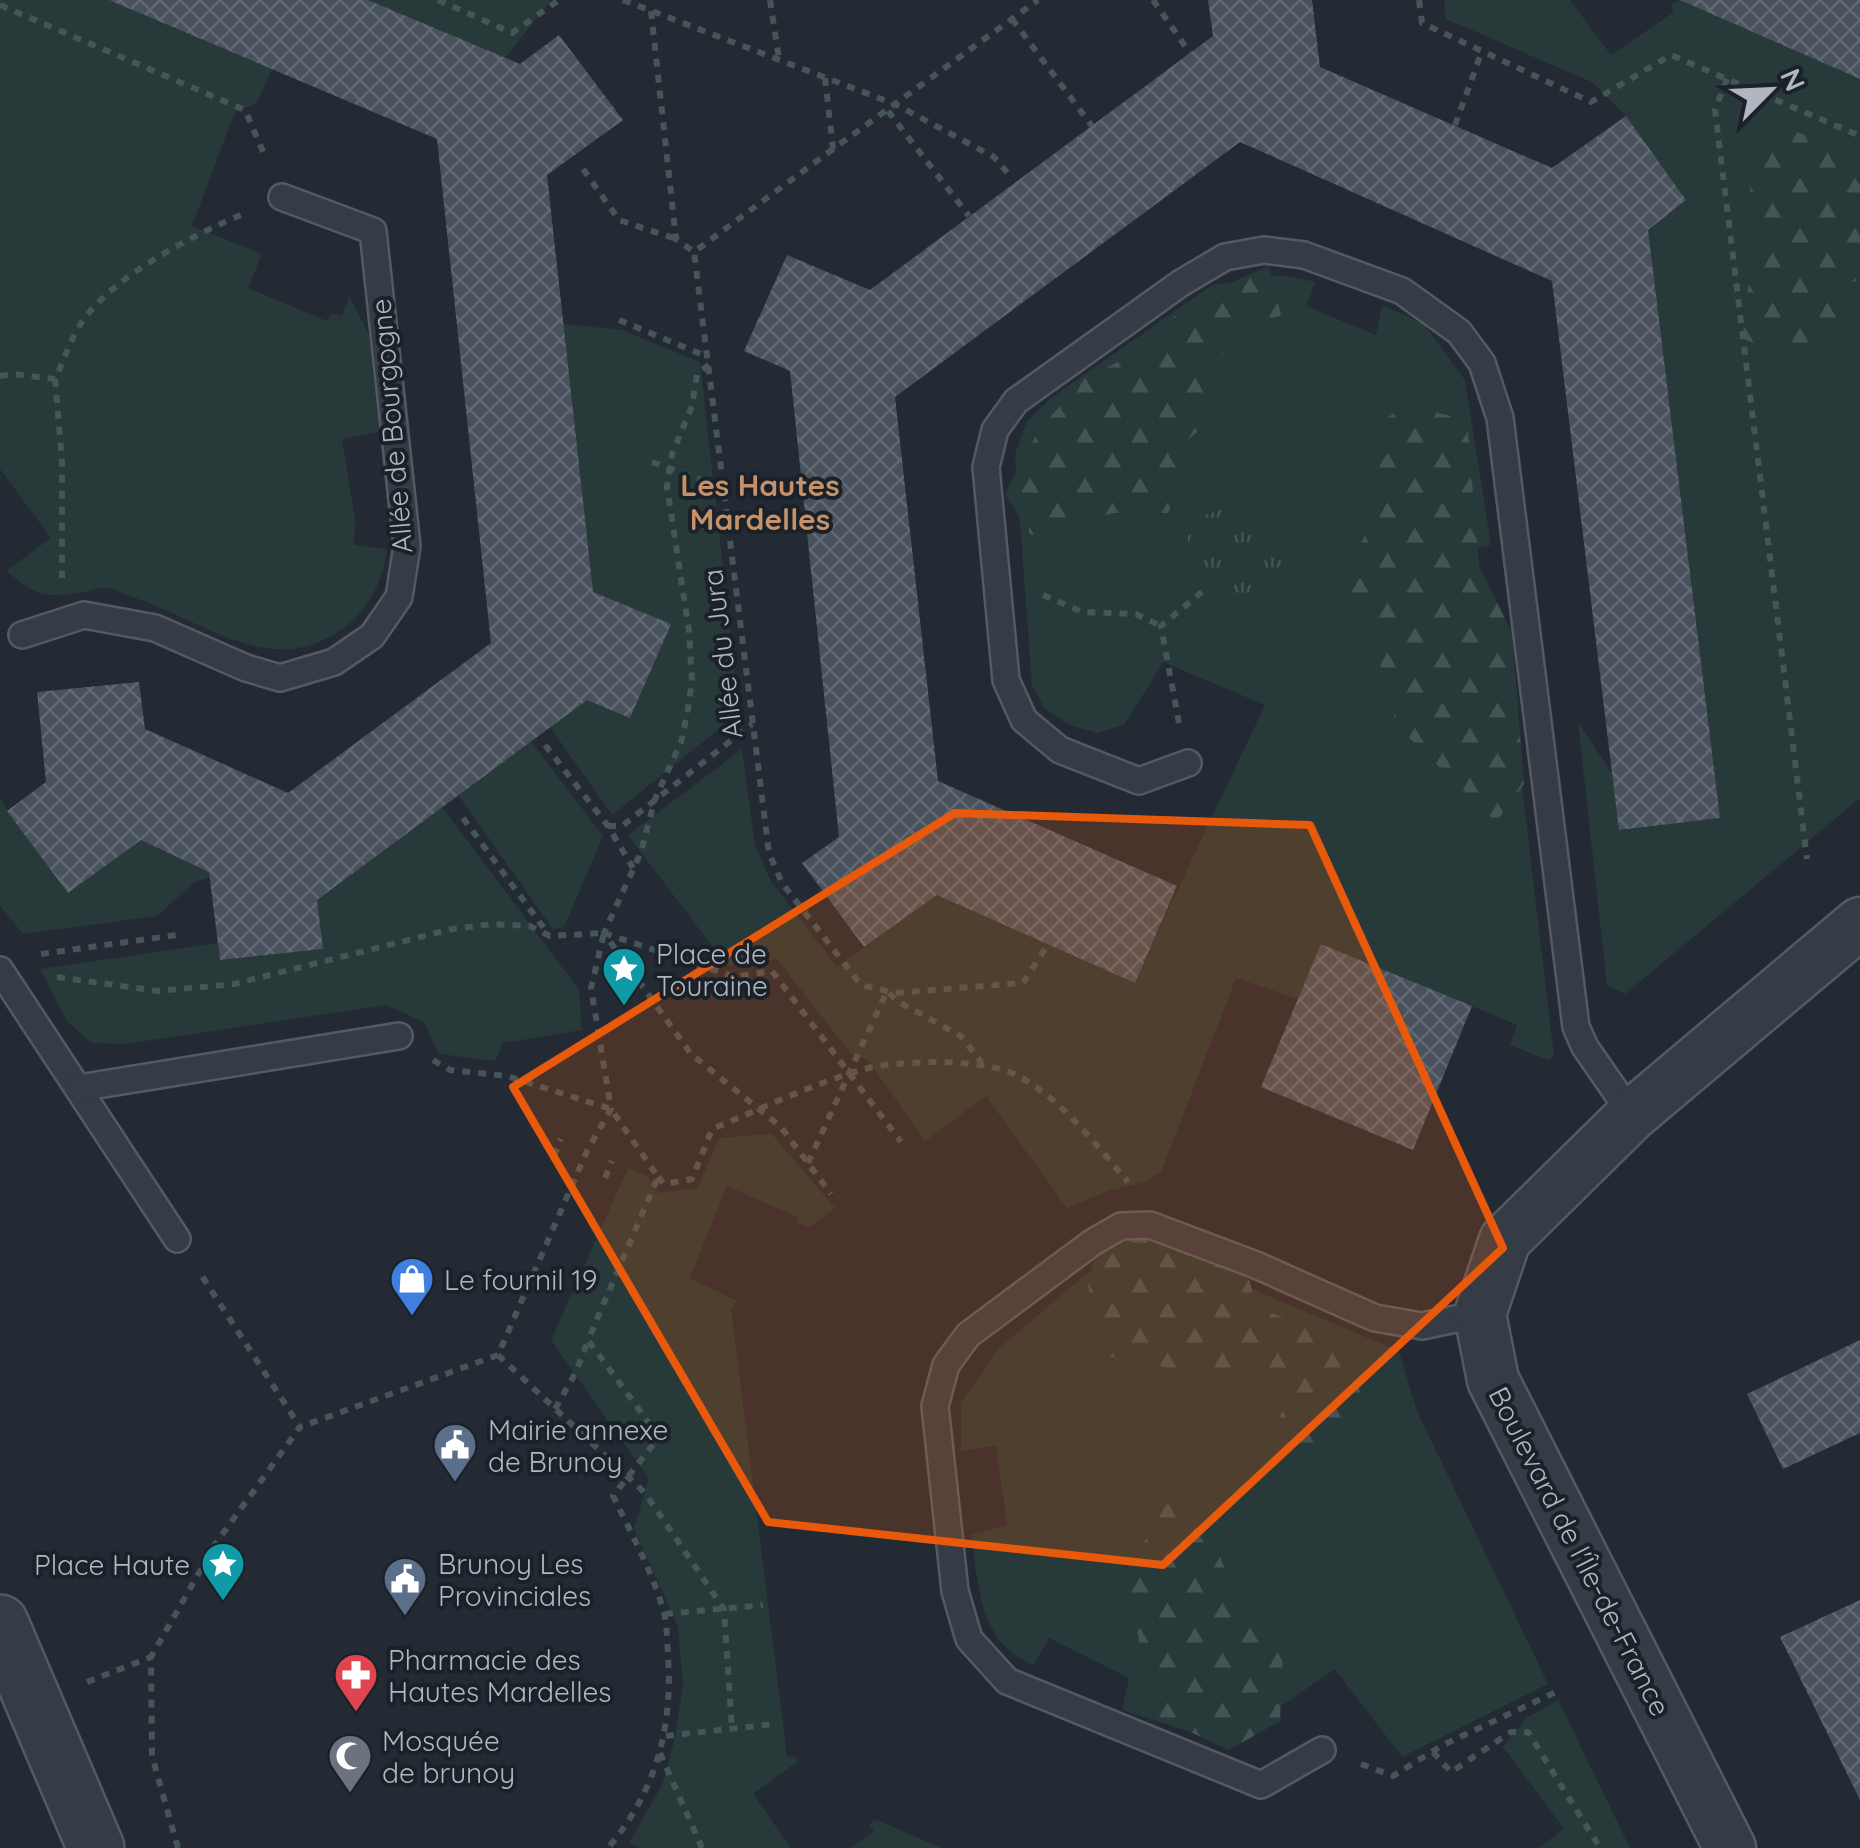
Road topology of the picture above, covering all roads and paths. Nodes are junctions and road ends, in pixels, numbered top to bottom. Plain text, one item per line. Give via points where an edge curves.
1 (438, 0) edge
2 (559, 0) edge
3 (623, 0) edge
4 (770, 0) edge
5 (1038, 0) edge
6 (1152, 0) edge
7 (1419, 0) edge
8 (0, 5) edge
9 (651, 11) junction
10 (1012, 19) junction
11 (1482, 51) junction
12 (1190, 53) dead end
13 (780, 60) junction
14 (825, 78) junction
15 (1727, 78) junction
16 (896, 105) junction
17 (888, 111) junction
18 (1455, 125) dead end
19 (1092, 126) dead end
20 (1860, 136) edge
21 (833, 148) junction
22 (583, 169) dead end
23 (1011, 177) dead end
24 (282, 197) junction
25 (969, 216) dead end
26 (676, 239) junction
27 (694, 252) junction
28 (620, 320) dead end
29 (709, 361) junction
30 (0, 376) edge
31 (55, 378) junction
32 (652, 462) dead end
33 (670, 468) junction
34 (726, 489) junction
35 (998, 585) junction
36 (1203, 592) dead end
37 (84, 615) junction
38 (1160, 626) junction
39 (22, 634) dead end
40 (752, 724) junction
41 (544, 745) dead end
42 (1188, 763) joint
43 (655, 799) junction
44 (463, 818) dead end
45 (608, 826) junction
46 (1806, 859) dead end
47 (633, 868) junction
48 (1860, 924) edge
49 (604, 934) junction
50 (177, 935) dead end
51 (550, 936) junction
52 (1048, 944) dead end
53 (30, 956) dead end
54 (0, 970) edge
55 (40, 974) dead end
56 (888, 991) junction
57 (400, 1036) joint
58 (983, 1064) junction
59 (850, 1075) junction
60 (78, 1088) junction
61 (611, 1109) junction
62 (759, 1110) junction
63 (1632, 1115) junction
64 (562, 1139) dead end
65 (901, 1142) dead end
66 (554, 1156) dead end
67 (612, 1162) dead end
68 (808, 1163) junction
69 (656, 1174) junction
70 (605, 1178) dead end
71 (831, 1194) dead end
72 (1150, 1224) junction
73 (178, 1239) joint
74 (1480, 1314) junction
75 (588, 1340) junction
76 (498, 1355) junction
77 (555, 1409) junction
78 (300, 1426) junction
79 (629, 1477) junction
80 (763, 1605) dead end
81 (724, 1610) junction
82 (665, 1614) junction
83 (0, 1624) edge
84 (151, 1658) junction
85 (84, 1683) dead end
86 (1558, 1691) dead end
87 (774, 1724) dead end
88 (732, 1729) junction
89 (666, 1736) junction
90 (1322, 1750) joint
91 (660, 1752) junction
92 (1432, 1752) junction
93 (96, 1848) edge
94 (178, 1848) edge
95 (608, 1848) edge
96 (702, 1848) edge
97 (1600, 1848) edge
98 (1730, 1848) edge

1 - 2 path via 512,33
3 - 9 path
4 - 13 path
5 - 10 path
6 - 12 path
7 - 11 path via 1422,24
8 - 24 path via 245,110
9 - 13 path
9 - 26 path
10 - 16 path
10 - 19 path
11 - 15 path via 1592,102 1671,54
11 - 18 path
13 - 14 path
14 - 16 path
14 - 21 path
15 - 20 path
15 - 46 path via 1714,110
16 - 17 path
16 - 23 path via 994,157
17 - 21 path
17 - 25 path
21 - 27 path
22 - 26 path via 618,220
24 - 31 path via 204,230 116,288 82,321
24 - 37 lane, Allée de Bourgogne via 373,231 407,546 399,597 372,636 334,662 280,678 155,628
26 - 27 path
27 - 29 path, Allée du Jura
28 - 29 path
29 - 33 path via 697,374
29 - 34 path, Allée du Jura
30 - 31 path
31 - 37 path via 62,593
32 - 33 path
33 - 34 path
33 - 43 path via 692,681 681,742
34 - 40 path, Allée du Jura
35 - 38 path via 1037,592 1082,612 1136,614
35 - 42 lane via 1006,680 1024,720 1060,750 1140,781
35 - 63 lane via 986,467 994,430 1016,401 1225,257 1264,250 1304,255 1402,291 1459,332 1482,363 1500,418 1576,1027
36 - 38 path
37 - 39 lane, Allée de Bourgogne
38 - 42 path
40 - 43 path
40 - 56 path, Allée du Jura via 769,853 782,883 861,985
41 - 45 path
43 - 45 path via 622,826
43 - 47 path
44 - 51 path
45 - 47 path
47 - 49 path
48 - 63 street, Boulevard de l'Île-de-France
49 - 51 path
49 - 59 path via 736,977 772,971
49 - 61 path via 591,988
49 - 62 path via 691,1054
50 - 53 path
51 - 55 path via 530,926 452,929 234,984 158,991
52 - 56 path via 1023,983
54 - 60 lane
56 - 58 path, Allée du Jura via 961,1036
56 - 59 path
57 - 60 lane
57 - 61 path via 450,1070 507,1076
58 - 59 path via 933,1062
58 - 72 path via 1012,1073 1070,1118 1134,1188
59 - 62 path
59 - 65 path
59 - 68 path
60 - 73 lane
61 - 69 path
61 - 76 path
62 - 68 path
62 - 69 path via 712,1129 692,1180 664,1184
63 - 74 street, Boulevard de l'Île-de-France via 1506,1240
64 - 66 path
67 - 70 path
68 - 71 path
69 - 75 path
72 - 74 lane via 1375,1318 1422,1326
72 - 90 lane via 1121,1226 1093,1242 968,1335 946,1364 935,1406 955,1591 969,1639 1007,1681 1261,1786
73 - 78 path
74 - 98 street, Boulevard de l'Île-de-France via 1492,1380
75 - 77 path
75 - 79 path via 658,1436
76 - 77 path
76 - 78 path
77 - 79 path
78 - 84 path via 216,1543
79 - 81 path
79 - 82 path via 613,1496
80 - 81 path
81 - 82 path
81 - 88 path
82 - 89 path
83 - 93 street
84 - 85 path
84 - 94 path via 152,1756
86 - 92 path
87 - 88 path
88 - 89 path
89 - 91 path
90 - 92 path via 1393,1776
91 - 95 path
91 - 96 path
92 - 97 path via 1450,1772 1512,1732 1528,1732

